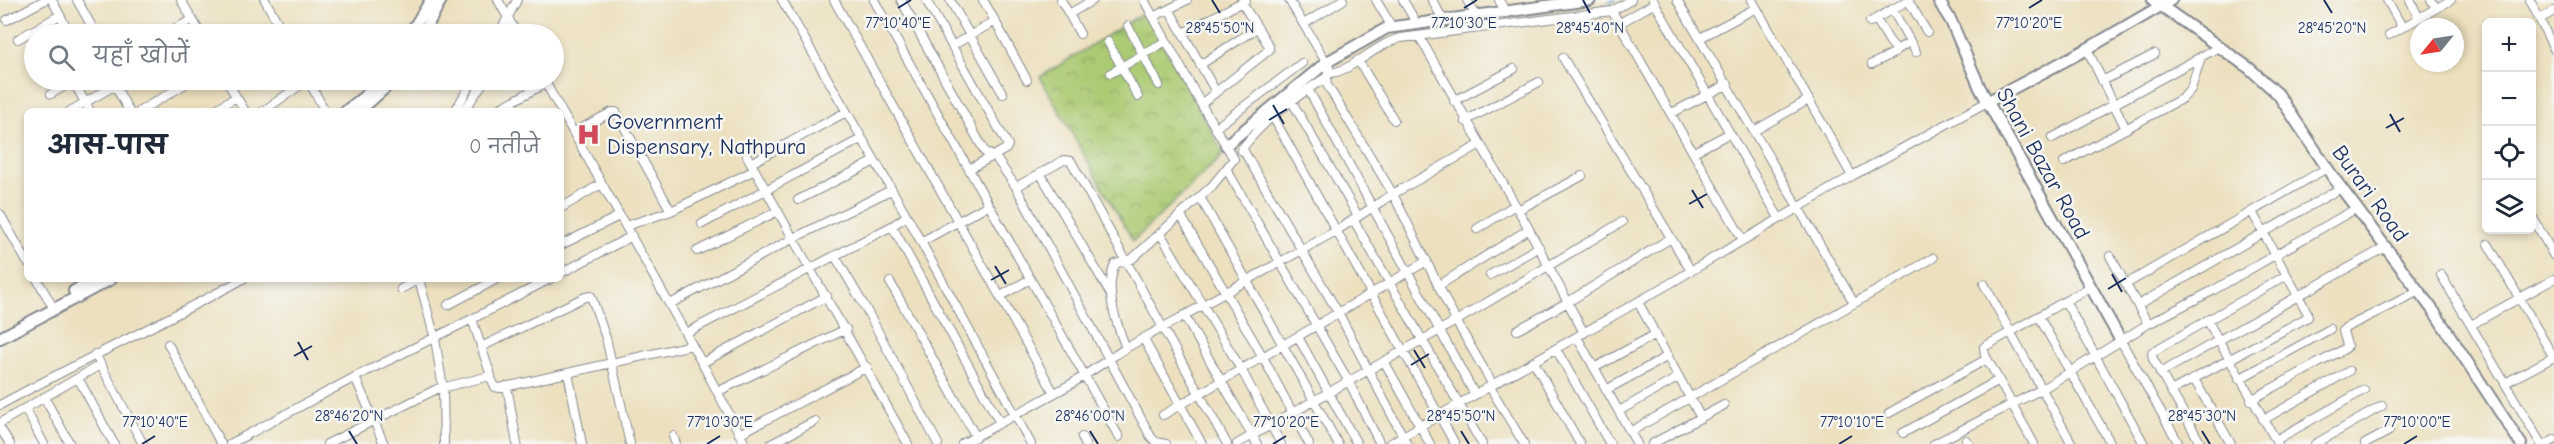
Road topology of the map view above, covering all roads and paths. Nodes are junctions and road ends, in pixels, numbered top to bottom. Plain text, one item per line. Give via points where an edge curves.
1 (45, 0) edge
2 (52, 0) edge
3 (77, 0) edge
4 (181, 0) edge
5 (265, 0) edge
6 (441, 0) edge
7 (498, 0) edge
8 (517, 0) edge
9 (782, 0) edge
10 (834, 0) edge
11 (874, 0) edge
12 (901, 0) edge
13 (926, 0) edge
14 (950, 0) edge
15 (983, 0) edge
16 (1061, 0) edge
17 (1094, 0) edge
18 (1144, 0) edge
19 (1187, 0) edge
20 (1289, 0) edge
21 (1343, 0) edge
22 (1376, 0) edge
23 (1403, 0) edge
24 (1432, 0) edge
25 (1467, 0) edge
26 (1498, 0) edge
27 (1631, 0) edge
28 (1677, 0) edge
29 (1909, 0) edge
30 (1938, 0) edge
31 (2171, 0) edge
32 (2387, 0) edge
33 (2410, 0) edge
34 (2432, 0) edge
35 (2451, 0) edge
36 (2530, 0) edge
37 (1244, 1) edge
38 (1579, 1) edge
39 (1654, 2) edge
40 (1555, 3) edge
41 (2156, 3) edge
42 (1754, 4) edge
43 (429, 5) edge
44 (1527, 5) edge
45 (2436, 8) junction
46 (1169, 9) junction
47 (1892, 9) junction
48 (1612, 11) junction
49 (2554, 11) edge
50 (1506, 13) junction
51 (1069, 14) junction
52 (60, 15) junction
53 (1477, 17) junction
54 (1153, 18) junction
55 (2419, 18) joint
56 (2540, 19) junction
57 (7, 20) dead end
58 (192, 20) junction
59 (995, 21) junction
60 (1444, 21) junction
61 (1620, 23) junction
62 (2410, 23) edge
63 (44, 24) edge
64 (65, 24) edge
65 (90, 24) edge
66 (184, 24) edge
67 (195, 24) edge
68 (278, 24) edge
69 (417, 24) edge
70 (425, 24) edge
71 (511, 24) edge
72 (515, 24) edge
73 (1304, 24) junction
74 (1417, 24) junction
75 (1128, 26) dead end
76 (1392, 27) junction
77 (2402, 27) junction
78 (1257, 28) junction
79 (1927, 32) dead end
80 (1183, 33) junction
81 (1080, 34) dead end
82 (2389, 35) dead end
83 (24, 36) edge
84 (970, 36) junction
85 (1419, 36) junction
86 (1700, 38) junction
87 (18, 39) dead end
88 (1166, 41) junction
89 (1107, 42) dead end
90 (1910, 42) junction
91 (952, 46) junction
92 (2219, 47) junction
93 (2087, 49) junction
94 (2554, 49) edge
95 (1916, 52) dead end
96 (1894, 53) dead end
97 (2155, 54) dead end
98 (1143, 55) junction
99 (2201, 57) junction
100 (1563, 58) dead end
101 (1358, 60) junction
102 (1302, 63) dead end
103 (1872, 64) dead end
104 (1200, 65) junction
105 (1122, 67) junction
106 (1514, 69) dead end
107 (1328, 70) junction
108 (1111, 73) dead end
109 (1027, 80) dead end
110 (2102, 81) junction
111 (1539, 82) dead end
112 (1728, 84) junction
113 (1159, 85) dead end
114 (1308, 89) junction
115 (58, 90) edge
116 (80, 90) edge
117 (102, 90) edge
118 (118, 90) edge
119 (175, 90) edge
120 (232, 90) edge
121 (293, 90) edge
122 (313, 90) edge
123 (372, 90) edge
124 (383, 90) edge
125 (467, 90) edge
126 (478, 90) edge
127 (530, 90) edge
128 (550, 90) edge
129 (1216, 92) junction
130 (51, 94) dead end
131 (1004, 94) dead end
132 (1707, 95) junction
133 (236, 97) junction
134 (1138, 97) dead end
135 (1291, 100) junction
136 (1808, 100) junction
137 (1455, 101) junction
138 (85, 102) junction
139 (1987, 102) junction
140 (1201, 105) junction
141 (2114, 105) junction
142 (75, 108) edge
143 (88, 108) edge
144 (127, 108) edge
145 (145, 108) edge
146 (218, 108) edge
147 (242, 108) edge
148 (267, 108) edge
149 (323, 108) edge
150 (350, 108) edge
151 (362, 108) edge
152 (457, 108) edge
153 (466, 108) edge
154 (500, 108) edge
155 (558, 108) edge
156 (846, 112) junction
157 (1672, 113) junction
158 (1272, 115) junction
159 (564, 118) edge
160 (1394, 120) dead end
161 (1465, 121) junction
162 (1215, 128) junction
163 (2126, 129) junction
164 (1754, 131) junction
165 (574, 132) junction
166 (1730, 133) junction
167 (2052, 138) dead end
168 (861, 139) junction
169 (1479, 145) junction
170 (1242, 148) junction
171 (1230, 152) junction
172 (1694, 152) junction
173 (993, 156) junction
174 (875, 161) junction
175 (2064, 162) dead end
176 (751, 163) junction
177 (2327, 168) junction
178 (969, 169) junction
179 (1227, 170) junction
180 (1040, 173) junction
181 (1582, 176) dead end
182 (1852, 176) junction
183 (601, 184) junction
184 (1016, 187) junction
185 (2341, 188) junction
186 (766, 189) junction
187 (891, 190) junction
188 (1393, 194) junction
189 (1200, 197) junction
190 (798, 200) dead end
191 (988, 205) junction
192 (564, 206) edge
193 (1373, 206) junction
194 (1517, 208) junction
195 (1797, 208) junction
196 (2356, 208) junction
197 (671, 211) junction
198 (778, 211) junction
199 (2252, 212) junction
200 (0, 214) edge
201 (1180, 214) junction
202 (619, 216) junction
203 (907, 216) junction
204 (1355, 217) junction
205 (1779, 218) junction
206 (959, 221) junction
207 (1622, 222) dead end
208 (702, 224) dead end
209 (2536, 224) edge
210 (626, 226) junction
211 (891, 226) junction
212 (1477, 229) dead end
213 (1529, 229) junction
214 (1336, 231) junction
215 (1160, 233) junction
216 (2264, 233) junction
217 (632, 236) junction
218 (794, 238) junction
219 (1671, 238) junction
220 (1743, 240) junction
221 (921, 242) junction
222 (564, 244) edge
223 (2488, 244) dead end
224 (1539, 247) junction
225 (2386, 247) junction
226 (1301, 250) junction
227 (697, 251) dead end
228 (2276, 255) junction
229 (834, 256) junction
230 (2110, 256) dead end
231 (2554, 256) edge
232 (24, 257) edge
233 (1933, 258) dead end
234 (1123, 261) junction
235 (1427, 261) junction
236 (1279, 262) junction
237 (1548, 266) junction
238 (812, 269) junction
239 (564, 271) edge
240 (1691, 271) junction
241 (1408, 272) junction
242 (2441, 274) dead end
243 (1490, 275) dead end
244 (2287, 276) junction
245 (1030, 279) junction
246 (1247, 279) junction
247 (2554, 279) edge
248 (39, 282) edge
249 (90, 282) edge
250 (105, 282) edge
251 (237, 282) edge
252 (413, 282) edge
253 (420, 282) edge
254 (491, 282) edge
255 (544, 282) edge
256 (890, 282) dead end
257 (1391, 282) junction
258 (1984, 284) dead end
259 (2126, 284) junction
260 (1438, 285) junction
261 (2090, 287) junction
262 (400, 289) dead end
263 (1225, 291) junction
264 (2419, 291) junction
265 (1372, 294) junction
266 (827, 296) junction
267 (1001, 296) junction
268 (1112, 296) junction
269 (2298, 296) junction
270 (2520, 299) junction
271 (2065, 301) junction
272 (1638, 302) junction
273 (1568, 303) junction
274 (1854, 303) junction
275 (670, 304) junction
276 (448, 305) dead end
277 (1203, 305) junction
278 (2138, 305) junction
279 (52, 307) junction
280 (1339, 314) junction
281 (1184, 315) junction
282 (2039, 317) junction
283 (472, 320) junction
284 (2207, 320) junction
285 (1456, 321) junction
286 (2148, 324) junction
287 (2471, 325) junction
288 (1317, 326) junction
289 (1162, 328) junction
290 (846, 329) junction
291 (2330, 329) dead end
292 (0, 330) edge
293 (1438, 330) junction
294 (1517, 330) dead end
295 (2010, 332) junction
296 (686, 333) junction
297 (1656, 334) junction
298 (1581, 335) junction
299 (1298, 337) junction
300 (0, 338) edge
301 (1143, 338) junction
302 (435, 339) junction
303 (1422, 339) junction
304 (2121, 341) junction
305 (2218, 341) junction
306 (168, 344) dead end
307 (692, 345) junction
308 (1130, 345) junction
309 (1283, 345) junction
310 (481, 347) junction
311 (1556, 349) junction
312 (1403, 350) junction
313 (1668, 356) junction
314 (1263, 357) junction
315 (2097, 357) junction
316 (2554, 358) edge
317 (97, 359) junction
318 (1987, 359) junction
319 (1109, 360) junction
320 (1384, 361) junction
321 (2229, 361) junction
322 (1533, 362) junction
323 (702, 363) junction
324 (612, 364) junction
325 (867, 367) junction
326 (1594, 368) junction
327 (1240, 369) junction
328 (1370, 370) junction
329 (2349, 371) dead end
330 (568, 372) junction
331 (2070, 372) junction
332 (2160, 373) junction
333 (491, 376) junction
334 (1085, 376) junction
335 (355, 377) junction
336 (1679, 377) junction
337 (78, 378) junction
338 (2194, 379) junction
339 (2239, 379) junction
340 (1221, 380) junction
341 (1999, 380) junction
342 (1349, 382) junction
343 (2505, 383) junction
344 (507, 386) junction
345 (1492, 386) junction
346 (444, 387) junction
347 (2042, 389) junction
348 (1606, 390) junction
349 (2364, 390) dead end
350 (2171, 391) junction
351 (717, 392) junction
352 (1054, 393) junction
353 (1329, 393) junction
354 (1198, 394) junction
355 (1475, 394) junction
356 (44, 397) junction
357 (1690, 397) junction
358 (2252, 400) junction
359 (1314, 401) junction
360 (1458, 404) junction
361 (2012, 404) junction
362 (0, 405) edge
363 (1180, 405) junction
364 (1724, 405) dead end
365 (2382, 406) dead end
366 (25, 408) junction
367 (1619, 411) junction
368 (1889, 412) dead end
369 (1293, 413) junction
370 (1014, 415) junction
371 (1438, 415) junction
372 (1163, 416) dead end
373 (1701, 418) junction
374 (2263, 420) junction
375 (373, 421) junction
376 (816, 421) dead end
377 (0, 423) edge
378 (1000, 423) junction
379 (1271, 425) junction
380 (1420, 426) junction
381 (0, 428) edge
382 (2389, 431) dead end
383 (1630, 432) junction
384 (1903, 432) dead end
385 (739, 434) junction
386 (1252, 435) junction
387 (1403, 436) junction
388 (976, 437) junction
389 (1119, 437) dead end
390 (2554, 440) edge
391 (243, 441) edge
392 (2277, 442) edge
393 (2176, 443) edge
394 (10, 444) edge
395 (44, 444) edge
396 (70, 444) edge
397 (114, 444) edge
398 (143, 444) edge
399 (221, 444) edge
400 (230, 444) edge
401 (327, 444) edge
402 (384, 444) edge
403 (444, 444) edge
404 (517, 444) edge
405 (582, 444) edge
406 (630, 444) edge
407 (745, 444) edge
408 (771, 444) edge
409 (908, 444) edge
410 (938, 444) edge
411 (962, 444) edge
412 (1031, 444) edge
413 (1166, 444) edge
414 (1202, 444) edge
415 (1227, 444) edge
416 (1237, 444) edge
417 (1257, 444) edge
418 (1281, 444) edge
419 (1309, 444) edge
420 (1338, 444) edge
421 (1357, 444) edge
422 (1380, 444) edge
423 (1389, 444) edge
424 (1407, 444) edge
425 (1430, 444) edge
426 (1455, 444) edge
427 (1482, 444) edge
428 (1524, 444) edge
429 (1580, 444) edge
430 (1610, 444) edge
431 (1637, 444) edge
432 (1652, 444) edge
433 (1934, 444) edge
434 (2033, 444) edge
435 (2072, 444) edge
436 (2111, 444) edge
437 (2144, 444) edge
438 (2201, 444) edge
439 (2231, 444) edge
440 (2315, 444) edge
441 (2365, 444) edge
442 (2521, 444) edge
443 (2541, 444) edge
444 (2546, 444) edge

1 - 57 street
2 - 52 street
3 - 65 street
4 - 58 street
5 - 68 street
6 - 43 street
7 - 71 street
8 - 72 street
9 - 156 street
10 - 206 street
11 - 178 street
12 - 173 street via 985,152
13 - 91 street
14 - 84 street
15 - 59 street
16 - 51 street
17 - 51 street
18 - 54 street
19 - 46 street
20 - 73 street
21 - 73 street
22 - 76 street
23 - 74 street
24 - 60 street
25 - 53 street
26 - 50 street
27 - 48 street
28 - 86 street
29 - 47 street
29 - 79 street
30 - 139 street, Shani Bazar Road
31 - 41 street
32 - 77 street
33 - 55 street
34 - 45 street
35 - 45 street
36 - 56 street
37 - 78 street
37 - 80 street
38 - 40 street
39 - 61 street
39 - 132 street
40 - 44 street
41 - 92 street, Burari Road
41 - 93 street
42 - 86 street
42 - 136 street
43 - 69 street
43 - 70 street
44 - 50 street
45 - 55 street
46 - 54 street
46 - 80 street
47 - 90 street
47 - 90 street via 1873,20 1897,50
48 - 61 street
48 - 85 street
49 - 56 street
50 - 53 street
51 - 81 street
52 - 63 street
52 - 64 street
53 - 60 street
54 - 88 street
56 - 94 street
58 - 66 street
58 - 67 street
59 - 84 street
59 - 109 street
60 - 74 street
61 - 157 street
62 - 77 street
73 - 107 street
74 - 76 street
75 - 98 street
76 - 107 street
77 - 82 street
78 - 104 street
78 - 129 street via 1269,50
80 - 104 street
83 - 87 street
84 - 91 street
84 - 131 street
85 - 101 street via 1387,42
85 - 137 street
86 - 112 street
88 - 98 street
88 - 140 street
89 - 105 street
90 - 95 street
91 - 173 street via 1008,145
92 - 99 street
92 - 177 street, Burari Road via 2278,94
93 - 110 street
93 - 139 street
96 - 103 street
97 - 110 street
98 - 105 street
98 - 113 street
99 - 141 street
99 - 163 street via 2191,89 2184,98
100 - 219 street
101 - 107 street via 1342,70
101 - 160 street
102 - 162 street
104 - 129 street
105 - 108 street
105 - 134 street
106 - 137 street
107 - 114 street
107 - 171 street via 1299,83
107 - 188 street via 1326,83
110 - 141 street
111 - 161 street
112 - 132 street
112 - 164 street
114 - 135 street
114 - 193 street
115 - 130 street
116 - 138 street
117 - 138 street
118 - 144 street
119 - 145 street
120 - 133 street
121 - 148 street
122 - 149 street
123 - 150 street
124 - 151 street
125 - 152 street
126 - 153 street
127 - 154 street
128 - 155 street
129 - 140 street
132 - 157 street
132 - 166 street
133 - 146 street
133 - 147 street
135 - 158 street
135 - 204 street
136 - 164 street
136 - 182 street
137 - 161 street
138 - 142 street
138 - 143 street
139 - 182 street
139 - 261 street, Shani Bazar Road
140 - 162 street
141 - 163 street
141 - 167 street
156 - 168 street
156 - 176 street
157 - 172 street
158 - 170 street
158 - 214 street
159 - 165 street
161 - 169 street
162 - 171 street
163 - 175 street
164 - 195 street
165 - 183 street
165 - 197 street via 616,112
166 - 172 street
166 - 205 street
168 - 174 street
168 - 186 street
169 - 188 street
169 - 194 street
170 - 171 street
170 - 226 street
171 - 179 street
172 - 220 street
173 - 178 street
173 - 184 street
174 - 187 street
174 - 190 street
176 - 186 street
176 - 197 street
177 - 185 street, Burari Road
177 - 199 street
178 - 191 street
179 - 189 street
179 - 236 street
180 - 184 street
180 - 234 street via 1064,160 1071,161
180 - 268 street
181 - 194 street
182 - 195 street
183 - 192 street
183 - 202 street
184 - 319 street
185 - 196 street, Burari Road
185 - 216 street
186 - 198 street
186 - 208 street
187 - 203 street
187 - 218 street
188 - 193 street
188 - 235 street
189 - 201 street
189 - 246 street
191 - 206 street
191 - 245 street
193 - 204 street
193 - 241 street
194 - 212 street
194 - 213 street
195 - 205 street
195 - 274 street
196 - 225 street, Burari Road
196 - 228 street
197 - 210 street
198 - 218 street
198 - 227 street
199 - 216 street
199 - 259 street
200 - 232 street
201 - 215 street
201 - 263 street
202 - 210 street
202 - 222 street
203 - 211 street
203 - 221 street
204 - 214 street
204 - 257 street
205 - 220 street
206 - 221 street
206 - 267 street
207 - 237 street
209 - 231 street
210 - 217 street
211 - 229 street
211 - 378 street
213 - 224 street
213 - 260 street
214 - 226 street
214 - 265 street
215 - 234 street via 1132,259
215 - 277 street
216 - 228 street
216 - 278 street
217 - 239 street
217 - 275 street
218 - 238 street
218 - 275 street
219 - 240 street
219 - 273 street
220 - 240 street
221 - 370 street
223 - 270 street
224 - 237 street
224 - 243 street
225 - 264 street, Burari Road
225 - 269 street
226 - 236 street
226 - 280 street
228 - 244 street
228 - 286 street
229 - 238 street
229 - 410 street
230 - 259 street
233 - 274 street
234 - 268 street via 1113,269
234 - 289 street
235 - 241 street
235 - 260 street
236 - 246 street
236 - 288 street
237 - 273 street
237 - 285 street
238 - 266 street
238 - 296 street
240 - 272 street
241 - 257 street
241 - 293 street
242 - 287 street
244 - 269 street
244 - 284 street
245 - 267 street
245 - 334 street
246 - 263 street
246 - 309 street
247 - 270 street
248 - 279 street
249 - 279 street
250 - 279 street
251 - 317 street
252 - 262 street
253 - 302 street
254 - 276 street
255 - 283 street
256 - 388 street
257 - 265 street
257 - 303 street
258 - 295 street
259 - 278 street
260 - 285 street
261 - 271 street
261 - 304 street, Shani Bazar Road
263 - 277 street
263 - 314 street
264 - 358 street via 2345,328 2346,348
264 - 442 street, Burari Road
265 - 280 street
265 - 312 street
266 - 290 street
266 - 323 street
267 - 352 street
268 - 308 street via 1116,322
269 - 305 street
269 - 321 street via 2308,317
270 - 287 street
270 - 316 street
271 - 282 street
271 - 315 street
272 - 297 street
272 - 298 street
273 - 294 street
273 - 298 street
274 - 357 street
275 - 296 street
277 - 281 street
277 - 327 street
278 - 286 street
279 - 292 street
279 - 300 street
280 - 288 street
280 - 328 street
281 - 289 street
281 - 340 street
282 - 295 street
282 - 331 street
283 - 302 street
283 - 310 street
284 - 305 street
284 - 332 street via 2151,352
285 - 293 street
285 - 345 street
286 - 304 street
287 - 343 street
288 - 299 street
288 - 342 street
289 - 301 street
289 - 354 street
290 - 325 street
290 - 351 street
291 - 339 street
293 - 303 street
293 - 355 street
295 - 318 street via 1984,347
295 - 347 street
296 - 307 street
297 - 313 street
297 - 326 street
298 - 311 street
298 - 326 street
299 - 309 street
299 - 353 street
301 - 308 street
301 - 363 street
302 - 335 street
302 - 346 street
303 - 312 street
303 - 360 street
304 - 315 street
304 - 393 street
305 - 321 street
305 - 332 street
306 - 399 street
307 - 323 street
307 - 324 street
308 - 319 street
309 - 314 street
309 - 359 street
310 - 324 street via 588,296 592,298
310 - 333 street
311 - 322 street
311 - 430 street
312 - 320 street
312 - 371 street
313 - 336 street
313 - 348 street
314 - 327 street
314 - 369 street
315 - 331 street
315 - 437 street
316 - 343 street
317 - 337 street
317 - 362 street
317 - 398 street
318 - 341 street
318 - 368 street
319 - 334 street
319 - 413 street via 1151,436
320 - 328 street
320 - 380 street
321 - 338 street
321 - 339 street
322 - 345 street
322 - 429 street
323 - 351 street
324 - 330 street
324 - 406 street
325 - 385 street
325 - 409 street
326 - 348 street
327 - 340 street
327 - 379 street
328 - 342 street
328 - 387 street
329 - 374 street
330 - 344 street
330 - 405 street
331 - 347 street
331 - 436 street
332 - 350 street
333 - 344 street via 496,388
333 - 346 street
334 - 352 street
334 - 389 street
335 - 375 street
335 - 391 street
336 - 357 street
336 - 367 street
337 - 356 street
337 - 397 street
338 - 350 street
338 - 439 street
339 - 358 street
340 - 354 street
340 - 386 street
341 - 361 street
341 - 384 street
342 - 353 street
342 - 422 street
343 - 443 street
344 - 404 street
345 - 355 street
345 - 428 street
346 - 375 street
346 - 403 street
347 - 361 street
347 - 435 street
348 - 367 street
349 - 392 street
350 - 438 street
351 - 385 street
352 - 370 street
353 - 359 street
353 - 421 street
354 - 363 street
354 - 415 street
355 - 360 street
356 - 366 street
356 - 396 street
357 - 373 street
357 - 383 street
358 - 374 street
359 - 369 street
359 - 420 street
360 - 371 street
360 - 427 street
361 - 433 street
361 - 434 street
363 - 372 street
363 - 414 street
364 - 373 street
365 - 440 street
366 - 377 street
366 - 395 street
367 - 383 street
369 - 379 street
369 - 419 street
370 - 378 street
370 - 412 street
371 - 380 street
371 - 426 street
373 - 432 street
374 - 392 street
375 - 401 street
375 - 402 street
376 - 408 street
378 - 388 street
379 - 386 street
379 - 418 street
380 - 387 street
380 - 425 street
381 - 394 street
382 - 441 street
383 - 431 street
385 - 407 street
386 - 416 street
386 - 417 street
387 - 423 street
387 - 424 street
388 - 411 street
390 - 444 street
391 - 400 street

